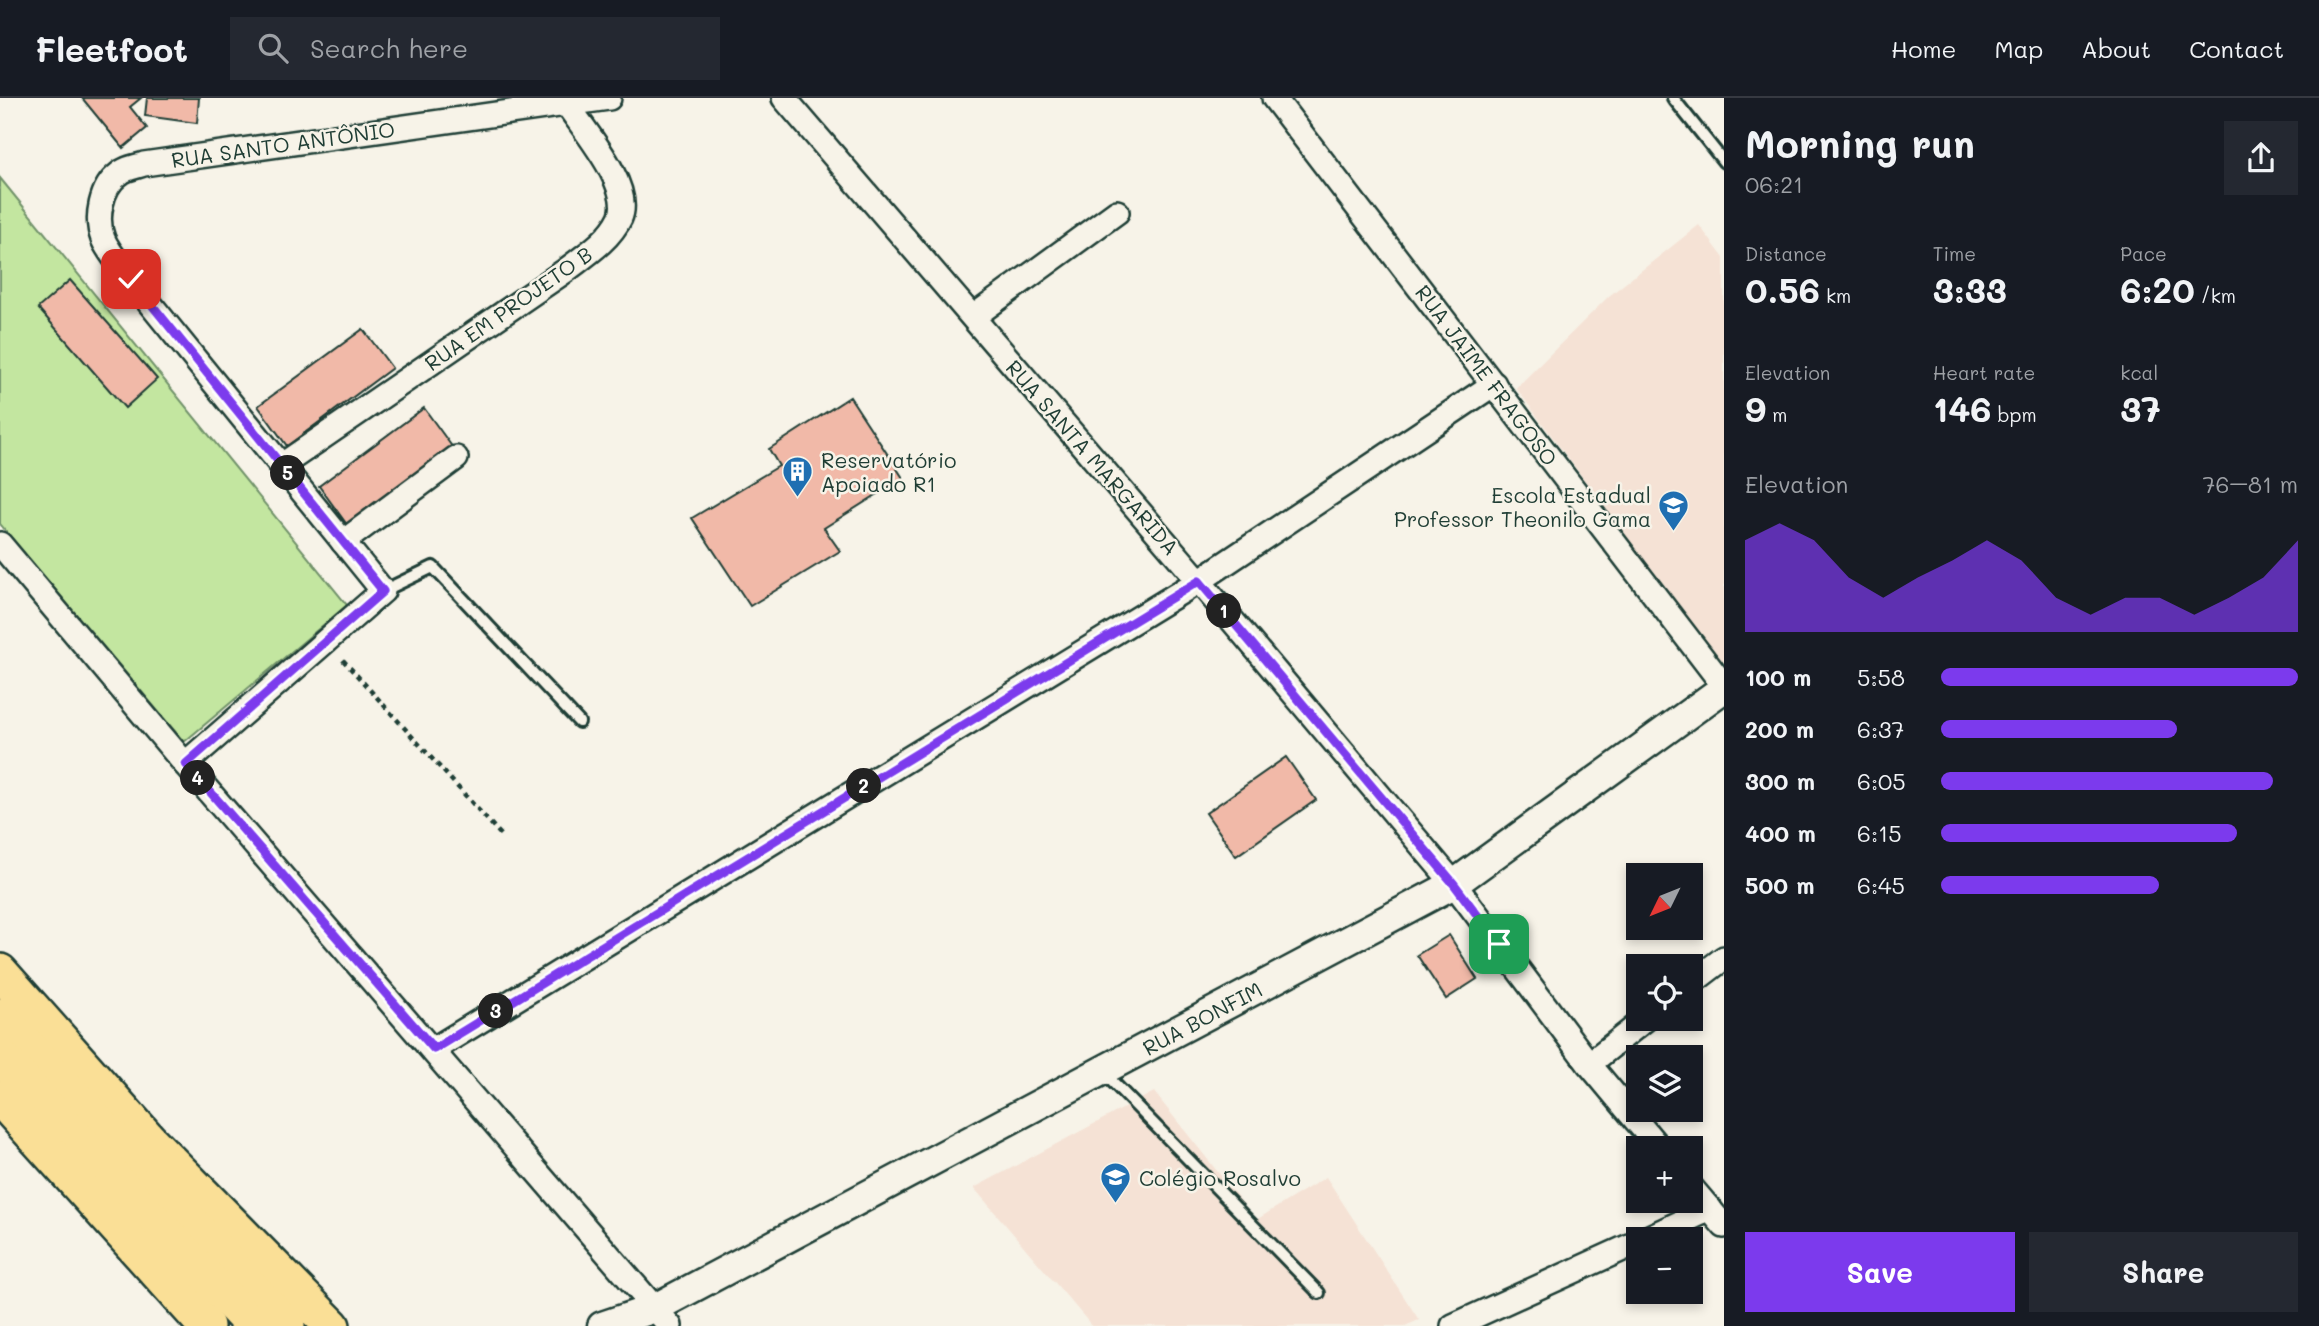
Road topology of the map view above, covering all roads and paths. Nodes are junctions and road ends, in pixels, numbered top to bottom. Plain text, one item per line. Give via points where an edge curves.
1 (609, 98) edge
2 (784, 98) edge
3 (1274, 98) edge
4 (1673, 98) edge
5 (566, 103) junction
6 (1724, 162) edge
7 (1116, 212) dead end
8 (973, 317) junction
9 (1494, 384) junction
10 (456, 458) dead end
11 (282, 465) junction
12 (343, 542) junction
13 (0, 544) edge
14 (1199, 581) junction
15 (383, 591) junction
16 (326, 641) junction
17 (1724, 687) edge
18 (579, 722) dead end
19 (186, 764) junction
20 (502, 836) dead end
21 (1454, 884) junction
22 (1724, 958) edge
23 (0, 972) edge
24 (1703, 974) edge
25 (0, 1016) edge
26 (1631, 1031) edge
27 (434, 1049) junction
28 (0, 1056) edge
29 (1589, 1064) junction
30 (1102, 1070) junction
31 (0, 1098) edge
32 (1649, 1136) edge
33 (1703, 1201) edge
34 (1717, 1217) edge
35 (1684, 1227) edge
36 (1626, 1247) edge
37 (1319, 1293) dead end
38 (658, 1320) edge
39 (206, 1326) edge
40 (253, 1326) edge
41 (287, 1326) edge
42 (331, 1326) edge
43 (601, 1326) edge
44 (1453, 1326) edge

1 - 5 street, RUA SANTO ANTÔNIO
2 - 8 street, RUA SANTA MARGARIDA
3 - 9 street, RUA JAIME FRAGOSO
4 - 6 lane
5 - 11 street, RUA EM PROJETO B via 618,182 624,202 603,241
5 - 11 street, RUA SANTO ANTÔNIO via 144,164 121,171 106,189 100,216 103,238
7 - 8 street
8 - 14 street, RUA SANTA MARGARIDA
9 - 14 street
9 - 17 street, RUA JAIME FRAGOSO
10 - 12 street
11 - 12 street, RUA SANTO ANTÔNIO
12 - 15 street, RUA SANTO ANTÔNIO
13 - 19 street
14 - 21 street, RUA SANTA MARGARIDA
14 - 27 street
15 - 16 street
15 - 18 lane via 433,567
16 - 19 street
16 - 20 path
17 - 21 street, RUA BONFIM
19 - 27 street
21 - 29 street, RUA SANTA MARGARIDA
21 - 30 street, RUA BONFIM
22 - 24 street
23 - 42 main road via 149,1140
25 - 41 main road
26 - 29 street
27 - 38 street
28 - 40 main road
29 - 32 street, RUA SANTA MARGARIDA
30 - 37 lane
30 - 38 street, RUA BONFIM
31 - 39 main road
33 - 34 street
34 - 35 street
36 - 44 street
38 - 43 street, RUA BONFIM

